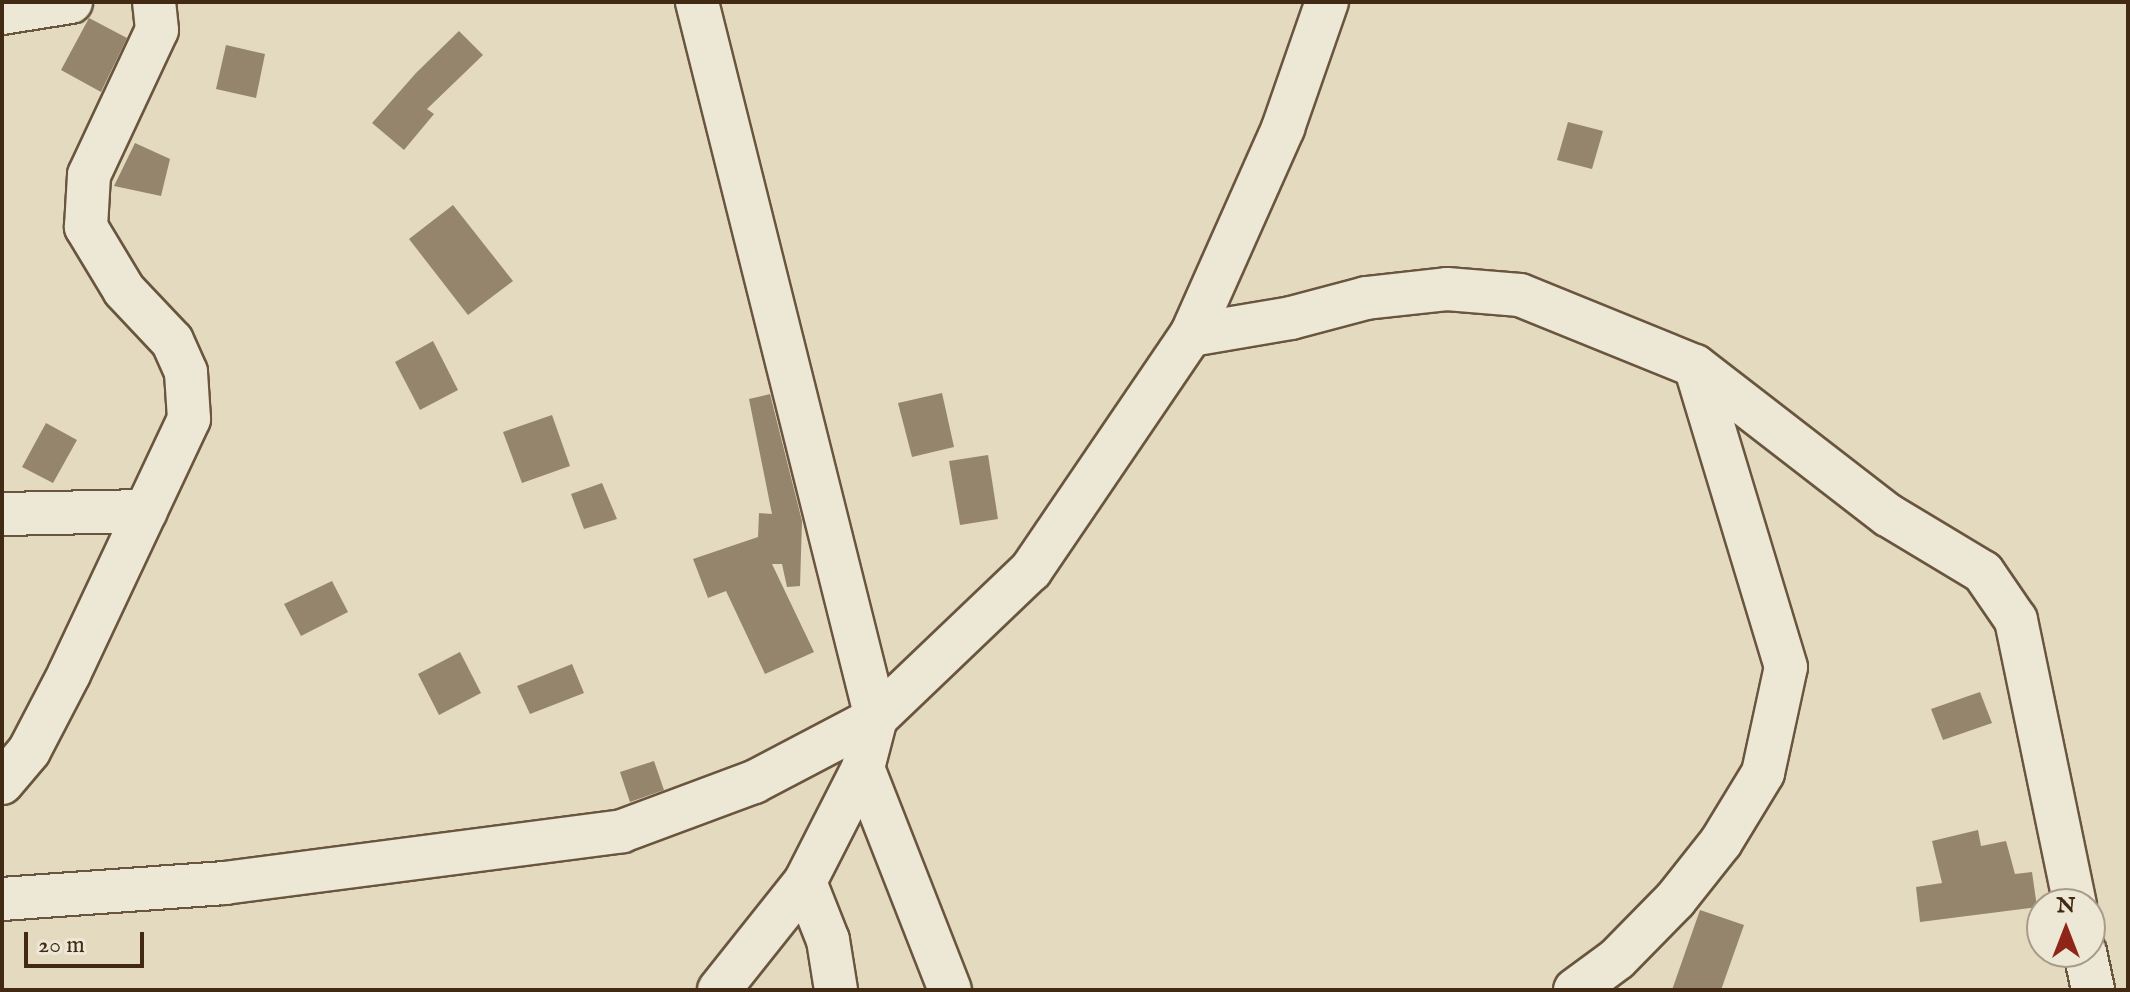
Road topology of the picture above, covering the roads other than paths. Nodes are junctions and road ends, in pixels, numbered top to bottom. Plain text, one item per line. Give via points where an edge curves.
1 (71, 2) edge
2 (154, 2) edge
3 (697, 2) edge
4 (1327, 2) edge
5 (2, 13) edge
6 (1191, 335) junction
7 (1695, 366) junction
8 (146, 511) junction
9 (2, 514) edge
10 (876, 718) junction
11 (863, 768) junction
12 (2, 783) edge
13 (805, 882) junction
14 (2072, 888) edge
15 (2, 899) edge
16 (2088, 968) edge
17 (719, 990) edge
18 (836, 990) edge
19 (950, 990) edge
20 (1575, 990) edge
21 (2093, 990) edge

1 - 5 street
2 - 8 street via 157,30 89,175 86,227 124,290 172,341 186,372 189,419
3 - 10 street
4 - 6 street via 1283,128
6 - 7 street via 1291,318 1366,298 1447,289 1520,295
6 - 10 street via 1031,570
7 - 14 street via 1888,515 1983,572 2016,620
7 - 20 street via 1786,667 1763,773 1721,842 1675,900 1617,959
8 - 9 street
8 - 12 street via 36,738
10 - 11 street
10 - 15 street via 754,782 622,831 224,883
11 - 13 street
11 - 19 street
13 - 17 street
13 - 18 street via 828,940
16 - 21 street

